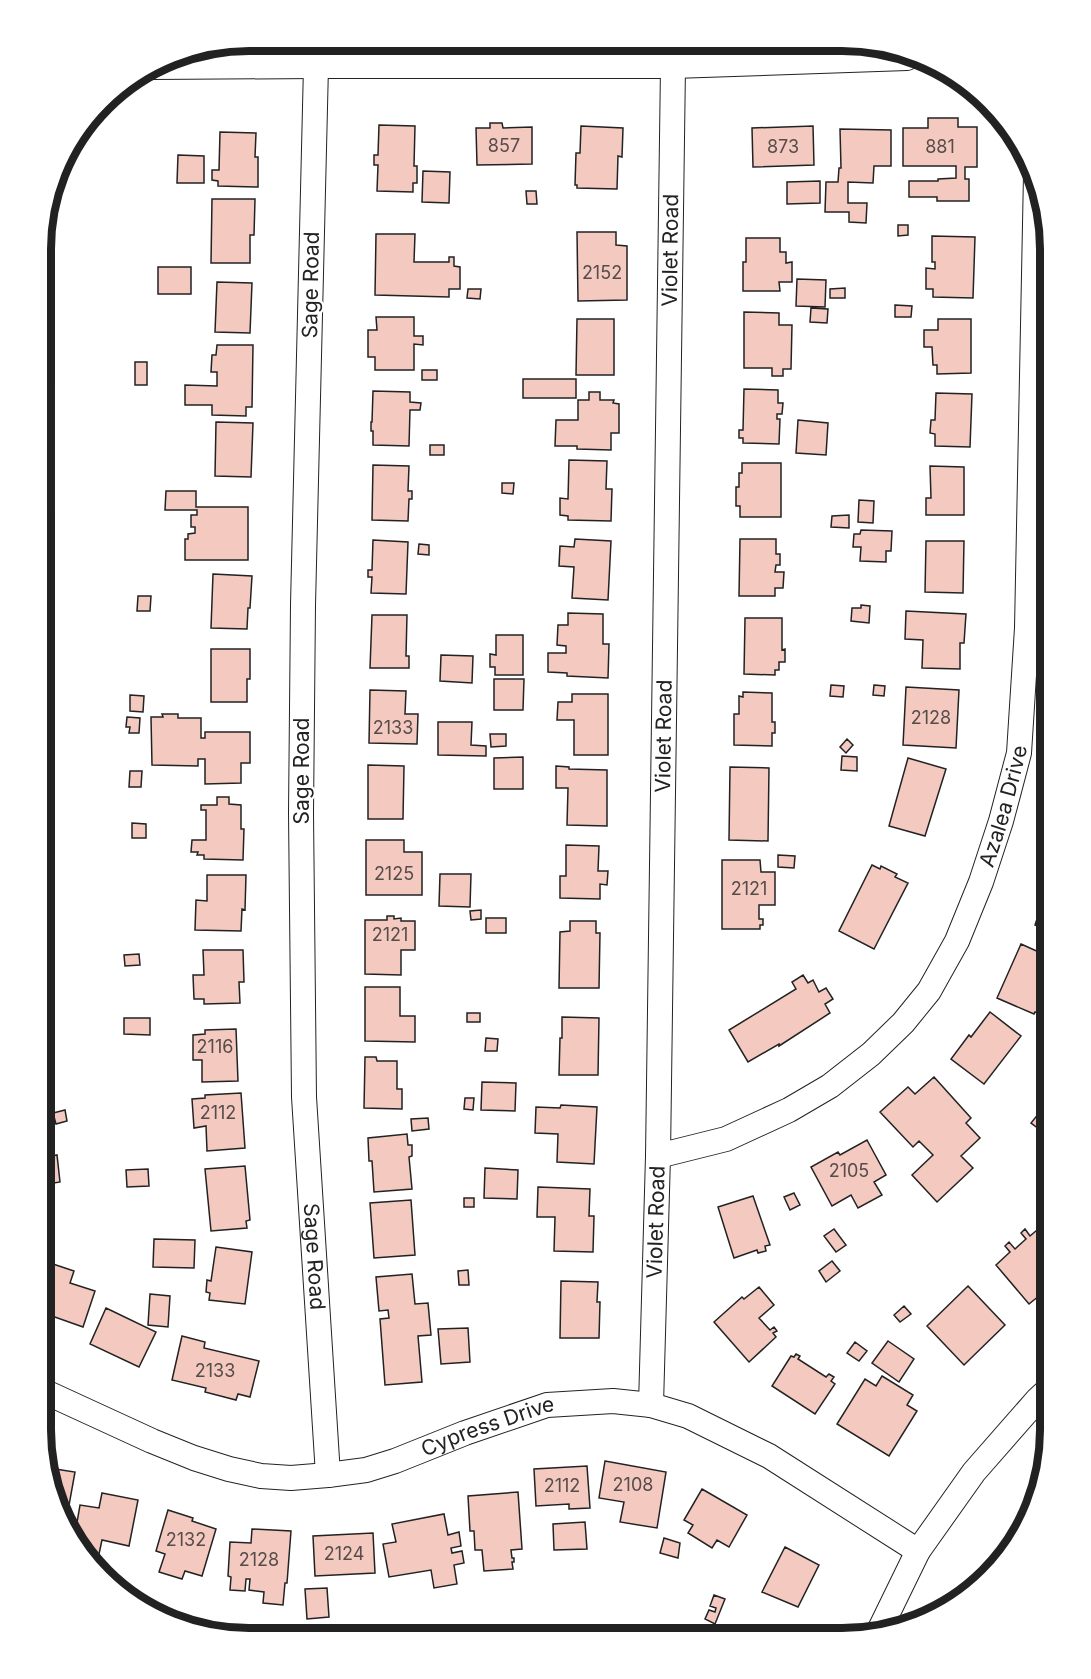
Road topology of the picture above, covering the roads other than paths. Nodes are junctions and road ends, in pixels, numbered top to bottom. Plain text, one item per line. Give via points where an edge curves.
1 (894, 58) edge
2 (316, 66) junction
3 (673, 66) junction
4 (171, 67) edge
5 (1035, 207) edge
6 (658, 1156) junction
7 (51, 1395) edge
8 (1040, 1397) edge
9 (651, 1405) junction
10 (328, 1475) junction
11 (918, 1551) junction
12 (883, 1624) edge

1 - 3 street
2 - 3 street
2 - 4 street
2 - 10 street, Sage Road via 301,825 304,1097
3 - 6 street, Violet Road
5 - 6 street, Azalea Drive via 1027,628 1019,753 981,882 957,941 929,991 871,1054 830,1086 789,1110 726,1139
6 - 9 street, Violet Road
7 - 10 street, Cypress Drive via 152,1441 229,1469 291,1478
8 - 11 street via 974,1472
9 - 10 street, Cypress Drive via 613,1401 547,1405 395,1461
9 - 11 street, Cypress Drive via 688,1416 769,1456
11 - 12 street

